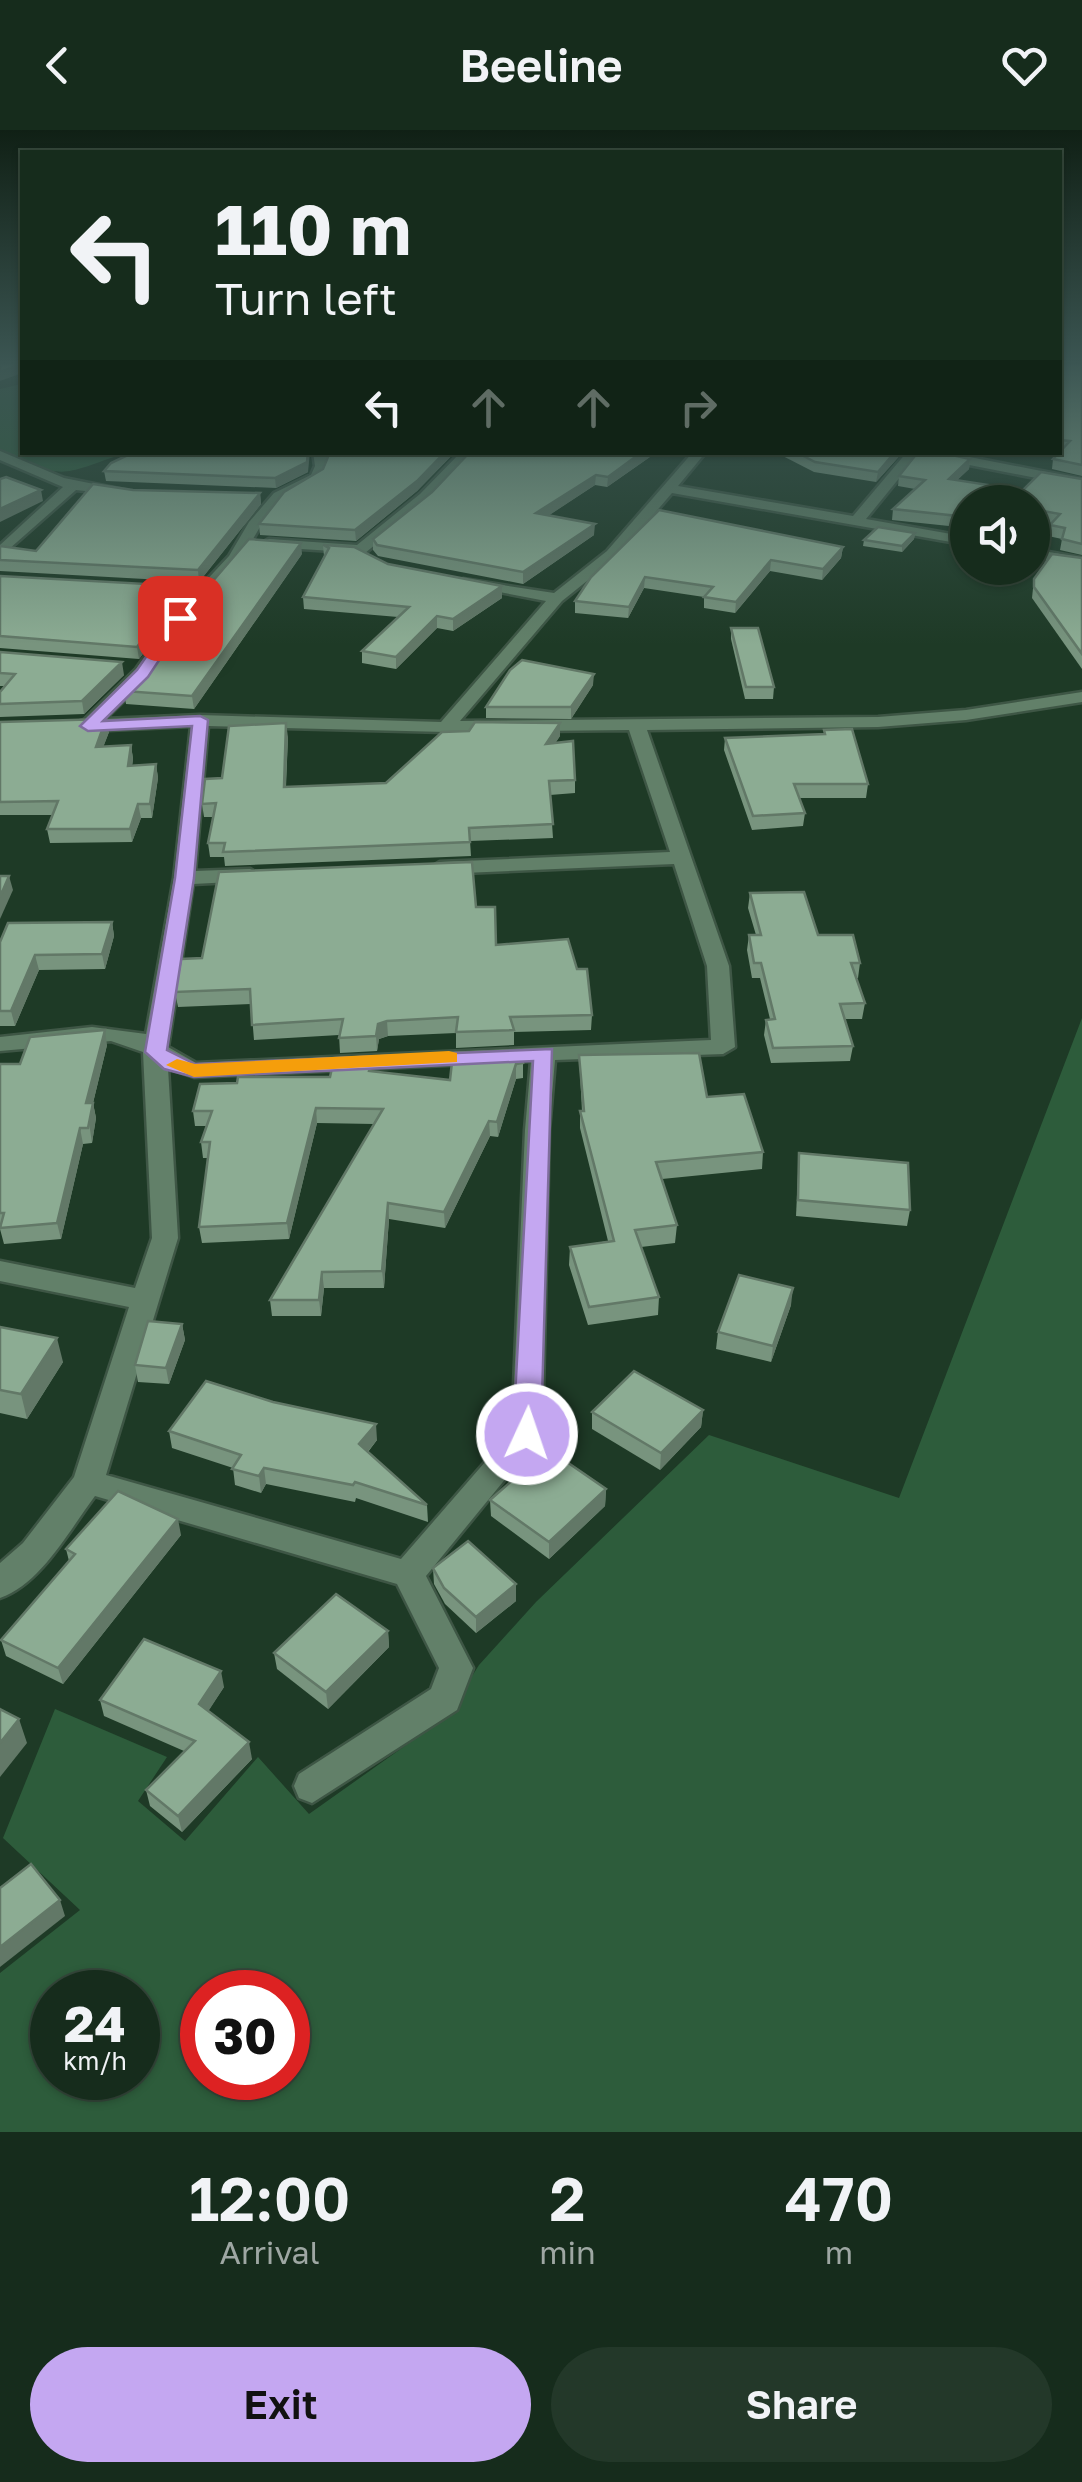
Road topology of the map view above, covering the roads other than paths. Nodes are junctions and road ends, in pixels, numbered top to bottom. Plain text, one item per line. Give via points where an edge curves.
1 (4, 457) edge
2 (320, 457) edge
3 (464, 457) edge
4 (695, 457) edge
5 (912, 457) edge
6 (946, 457) edge
7 (1082, 483) edge
8 (73, 485) junction
9 (669, 488) junction
10 (141, 492) edge
11 (260, 495) edge
12 (280, 496) junction
13 (858, 520) junction
14 (0, 529) edge
15 (19, 536) junction
16 (950, 538) edge
17 (244, 542) junction
18 (0, 553) edge
19 (1050, 556) edge
20 (1082, 562) edge
21 (447, 578) edge
22 (175, 590) edge
23 (206, 591) junction
24 (557, 598) junction
25 (1082, 697) edge
26 (200, 720) junction
27 (53, 726) edge
28 (88, 726) junction
29 (637, 726) junction
30 (446, 727) junction
31 (680, 858) junction
32 (422, 868) edge
33 (264, 875) edge
34 (184, 878) junction
35 (0, 1044) edge
36 (156, 1052) junction
37 (544, 1054) junction
38 (0, 1271) edge
39 (146, 1300) junction
40 (88, 1482) junction
41 (408, 1574) junction
42 (0, 1584) edge
43 (312, 1786) dead end

1 - 8 street via 35,476
2 - 12 street via 317,477
3 - 17 street via 366,556
4 - 9 street
5 - 13 street
6 - 7 street
8 - 10 street
8 - 15 street
9 - 13 street
9 - 24 street via 612,554
11 - 12 street
12 - 17 street
13 - 16 street
14 - 15 street
15 - 18 street
17 - 23 street
19 - 20 street
21 - 24 street
22 - 23 street
23 - 28 street
24 - 30 street
25 - 29 street via 878,722
26 - 28 street
26 - 30 street
26 - 34 street
27 - 28 street
29 - 30 street
29 - 31 street
31 - 32 street
31 - 37 street via 718,966 723,1047
33 - 34 street
34 - 36 street
35 - 36 street via 117,1034
36 - 37 street via 194,1070
36 - 39 street via 165,1238
37 - 41 street via 527,1434
38 - 39 street
39 - 40 street
40 - 41 street
40 - 42 street
41 - 43 street via 456,1668 444,1699

